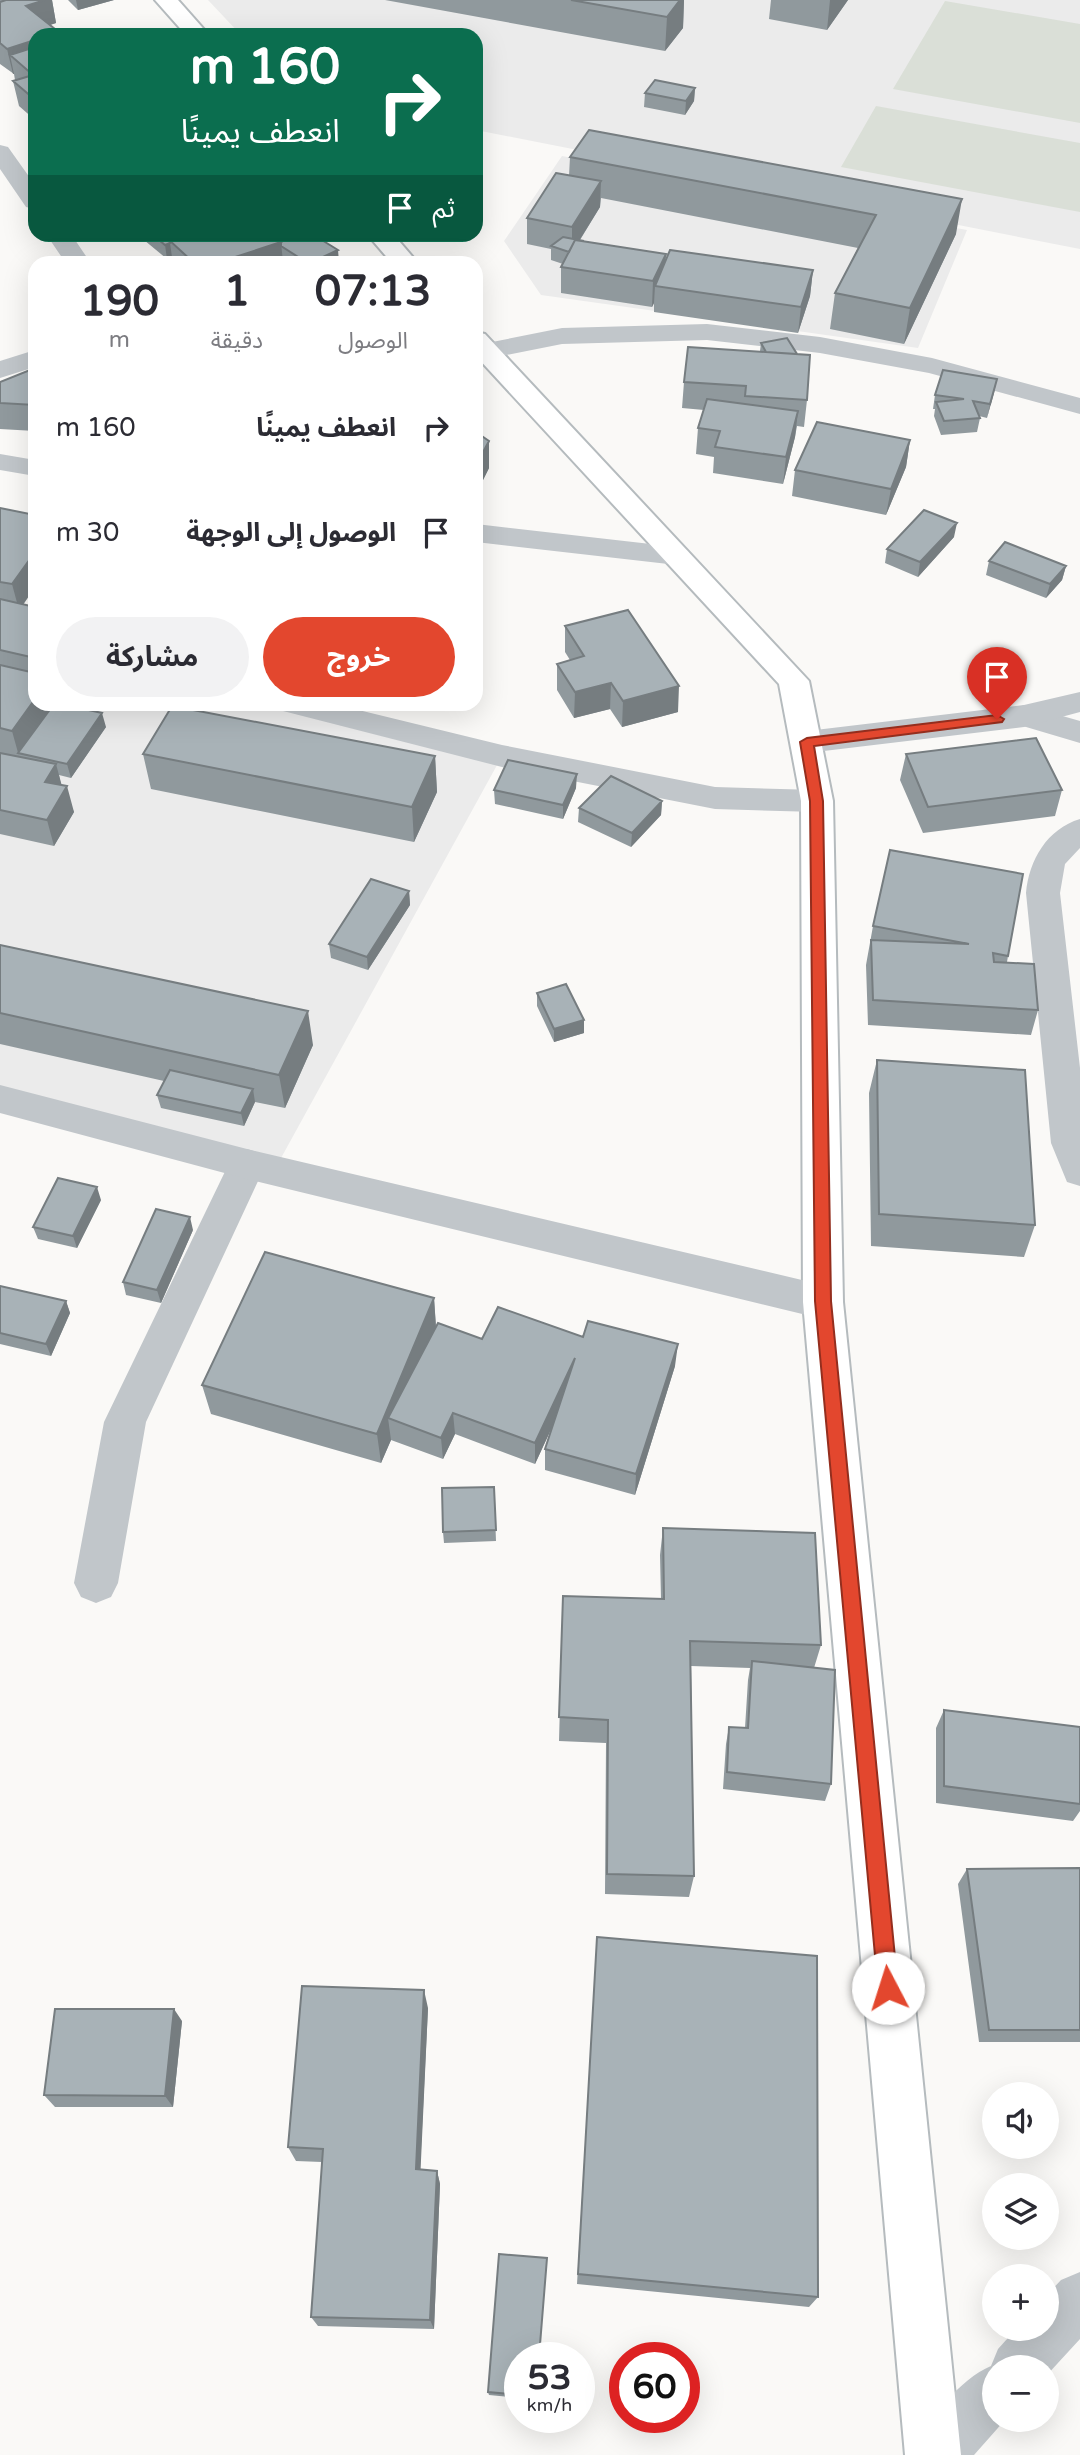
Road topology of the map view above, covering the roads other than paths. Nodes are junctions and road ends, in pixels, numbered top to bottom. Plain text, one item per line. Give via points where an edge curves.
1 (166, 0) edge
2 (192, 28) edge
3 (0, 152) edge
4 (28, 192) edge
5 (386, 242) edge
6 (399, 256) edge
7 (483, 346) edge
8 (483, 348) edge
9 (28, 360) edge
10 (0, 370) edge
11 (1080, 406) edge
12 (0, 463) edge
13 (28, 467) edge
14 (483, 534) edge
15 (677, 556) junction
16 (1080, 702) edge
17 (322, 711) edge
18 (1024, 716) junction
19 (1080, 732) edge
20 (807, 742) junction
21 (817, 801) junction
22 (1080, 831) edge
23 (0, 1099) edge
24 (247, 1164) junction
25 (1080, 1171) edge
26 (823, 1301) junction
27 (96, 1583) dead end
28 (1080, 2299) edge
29 (1029, 2355) edge
30 (982, 2405) edge
31 (935, 2455) edge

1 - 2 main road
3 - 4 street
5 - 6 main road
7 - 11 street via 562,335 707,332 820,345 932,366
8 - 15 main road
9 - 10 street
12 - 13 street
14 - 15 street
15 - 20 main road via 794,681
16 - 18 street
17 - 21 street via 502,756 715,798
18 - 19 street
18 - 20 street
20 - 21 main road
21 - 26 main road
22 - 25 street via 1050,857 1043,893 1070,1143
23 - 24 street
24 - 26 street
24 - 27 street via 125,1422
26 - 31 main road
28 - 29 street
30 - 31 street

